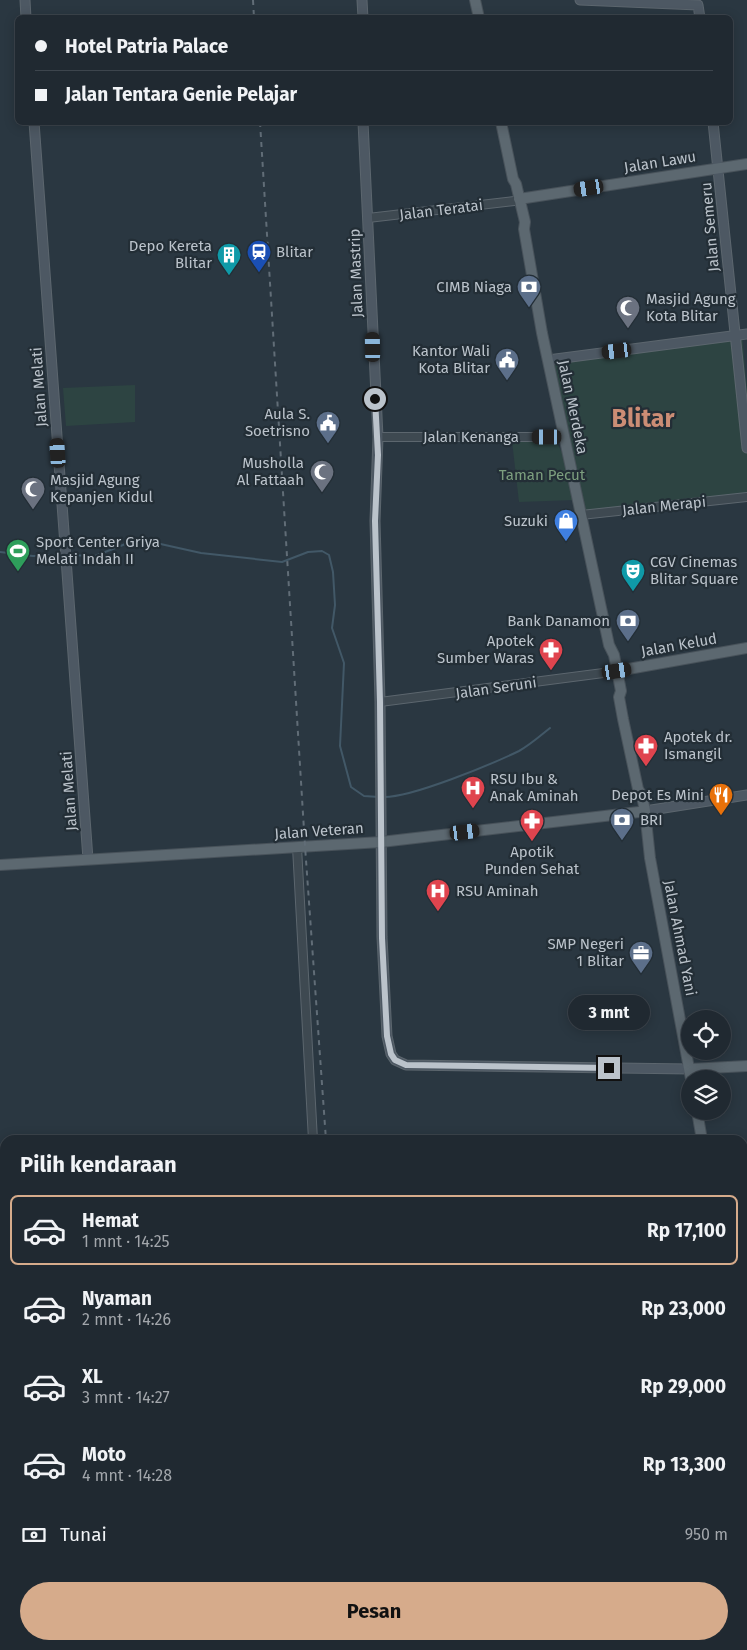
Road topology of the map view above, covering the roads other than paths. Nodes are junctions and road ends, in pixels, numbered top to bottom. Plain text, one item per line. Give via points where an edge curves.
1 (25, 0) edge
2 (362, 0) edge
3 (470, 0) edge
4 (475, 0) edge
5 (482, 0) edge
6 (580, 0) edge
7 (26, 15) edge
8 (362, 15) edge
9 (478, 15) edge
10 (700, 15) edge
11 (34, 125) edge
12 (364, 125) edge
13 (502, 125) edge
14 (713, 125) edge
15 (747, 164) edge
16 (719, 168) junction
17 (517, 200) junction
18 (368, 218) junction
19 (747, 334) edge
20 (734, 336) junction
21 (548, 360) junction
22 (378, 437) junction
23 (563, 437) junction
24 (747, 448) edge
25 (747, 497) edge
26 (581, 515) junction
27 (747, 648) edge
28 (614, 671) junction
29 (380, 702) junction
30 (747, 795) edge
31 (642, 811) junction
32 (381, 842) junction
33 (297, 847) junction
34 (88, 858) junction
35 (0, 865) edge
36 (747, 1066) edge
37 (689, 1070) edge
38 (718, 1070) edge
39 (681, 1074) edge
40 (699, 1120) edge
41 (313, 1135) edge
42 (701, 1135) edge

1 - 7 main road
2 - 8 main road
3 - 4 main road
4 - 5 main road
4 - 9 main road
6 - 10 main road via 698,5
11 - 34 main road, Jalan Melati
12 - 18 main road, Jalan Mastrip
13 - 17 main road, Jalan Merdeka
14 - 16 main road, Jalan Semeru
15 - 16 main road, Jalan Lawu
16 - 17 main road, Jalan Lawu
16 - 20 main road, Jalan Semeru
17 - 18 street, Jalan Teratai
17 - 21 main road, Jalan Merdeka via 525,222
18 - 22 main road, Jalan Mastrip
19 - 20 main road
20 - 21 main road
20 - 24 main road, Jalan Semeru
21 - 23 main road, Jalan Merdeka
22 - 23 street, Jalan Kenanga
22 - 29 main road, Jalan Mastrip via 375,521
23 - 26 main road, Jalan Merdeka
25 - 26 street, Jalan Merapi
26 - 28 main road, Jalan Merdeka
27 - 28 main road, Jalan Kelud
28 - 29 street, Jalan Seruni
28 - 31 main road, Jalan Merdeka via 621,691 619,697 642,796
29 - 32 main road, Jalan Mastrip
30 - 31 main road
31 - 32 main road, Jalan Veteran
31 - 37 main road, Jalan Ahmad Yani via 648,829 646,833
32 - 33 main road, Jalan Veteran
32 - 39 main road, Jalan Mastrip via 387,1036 391,1054 400,1063
33 - 34 main road, Jalan Veteran
33 - 41 street
34 - 35 main road, Jalan Veteran
36 - 38 main road
40 - 42 main road

